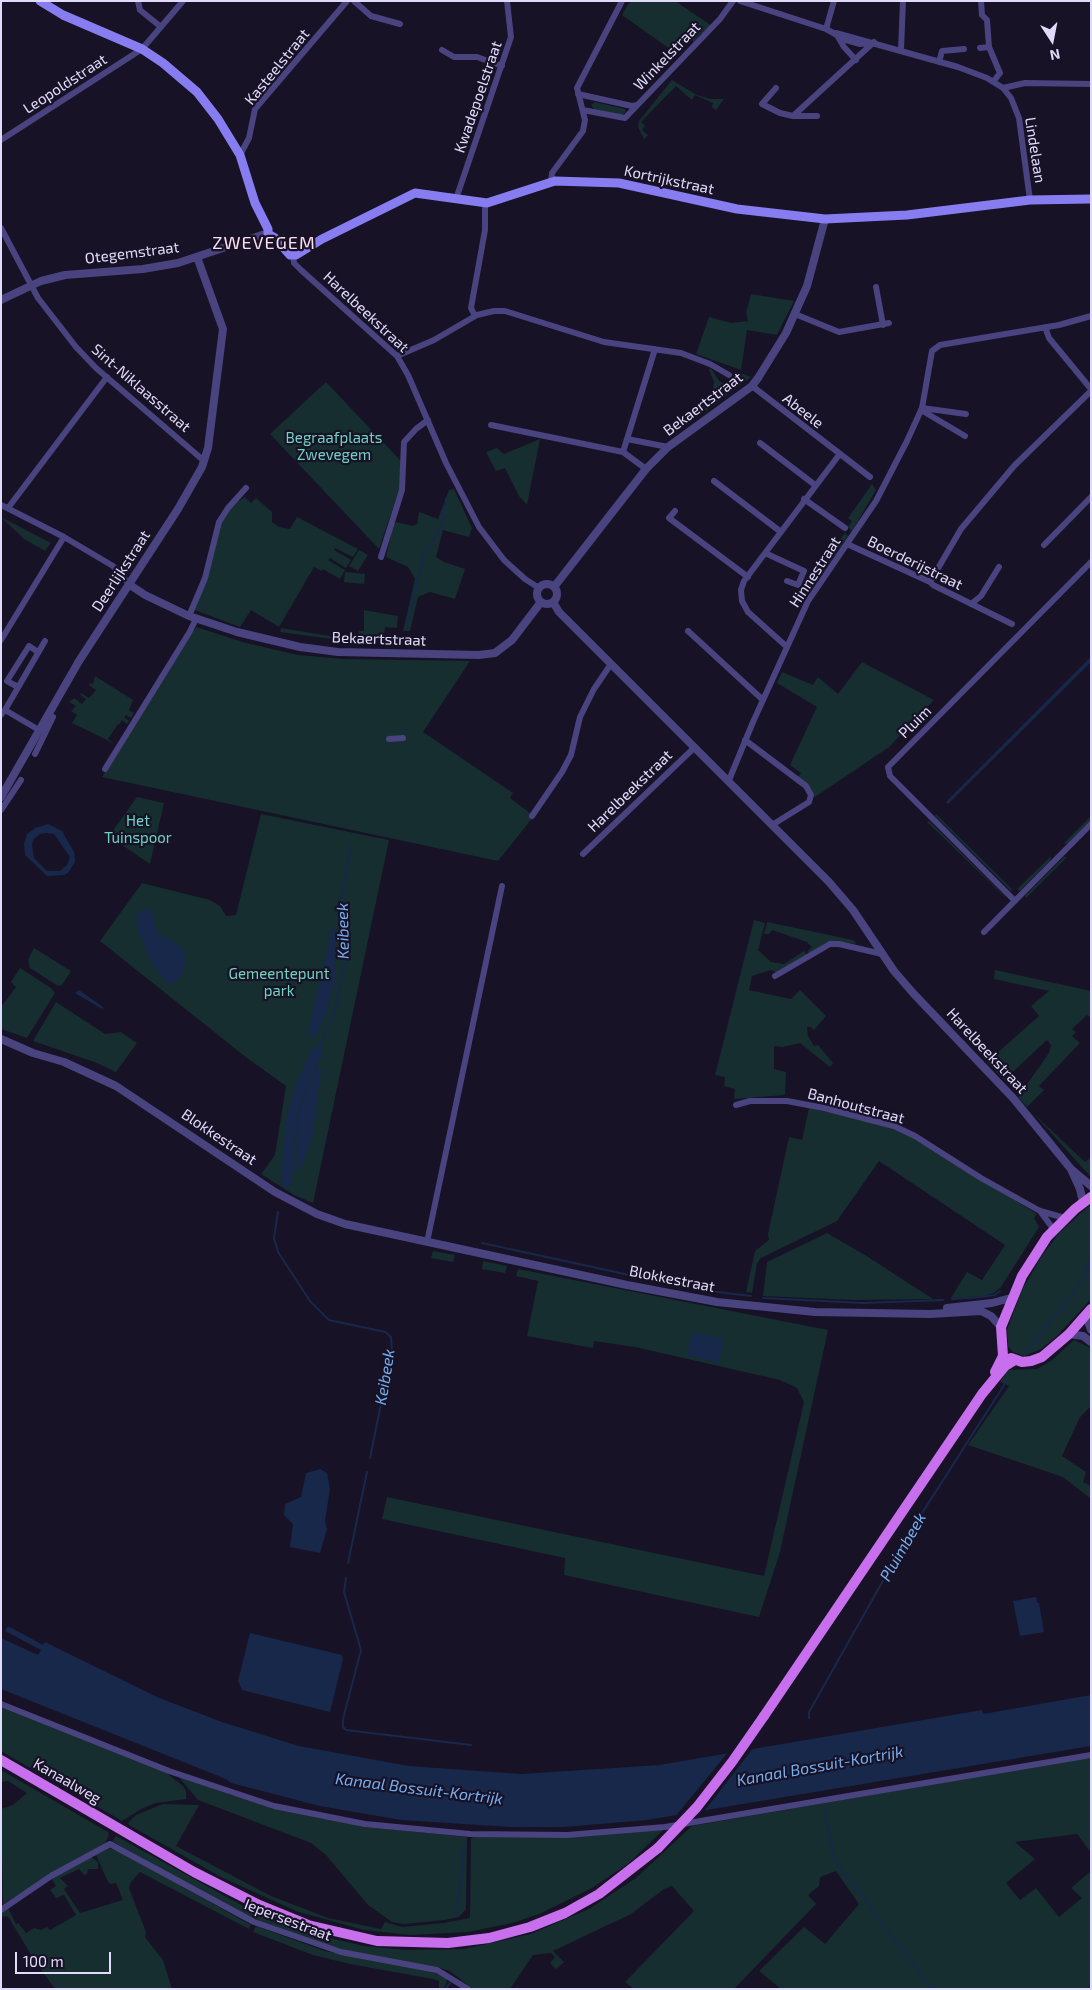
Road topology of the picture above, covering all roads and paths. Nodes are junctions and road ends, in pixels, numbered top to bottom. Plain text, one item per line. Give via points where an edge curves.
1 (40, 1) edge
2 (138, 1) edge
3 (183, 1) edge
4 (347, 1) edge
5 (354, 1) edge
6 (507, 1) edge
7 (622, 1) edge
8 (733, 1) edge
9 (740, 1) edge
10 (834, 1) edge
11 (904, 1) edge
12 (981, 1) edge
13 (761, 5) edge
14 (400, 24) dead end
15 (161, 27) junction
16 (826, 29) junction
17 (836, 34) junction
18 (874, 42) junction
19 (989, 47) junction
20 (980, 48) dead end
21 (142, 49) junction
22 (964, 49) dead end
23 (442, 50) dead end
24 (901, 50) junction
25 (856, 60) junction
26 (939, 62) junction
27 (502, 66) junction
28 (994, 82) junction
29 (1091, 84) edge
30 (776, 88) dead end
31 (1003, 88) junction
32 (578, 94) junction
33 (637, 104) junction
34 (808, 104) junction
35 (583, 110) junction
36 (793, 116) junction
37 (809, 116) junction
38 (817, 116) dead end
39 (1, 140) edge
40 (240, 155) junction
41 (551, 181) junction
42 (456, 198) junction
43 (1091, 199) edge
44 (1030, 200) junction
45 (486, 203) junction
46 (825, 219) junction
47 (1, 228) edge
48 (268, 234) junction
49 (293, 255) junction
50 (197, 258) junction
51 (30, 284) junction
52 (876, 287) dead end
53 (1, 300) edge
54 (795, 314) junction
55 (476, 316) junction
56 (1091, 316) edge
57 (1045, 327) junction
58 (655, 349) junction
59 (397, 356) junction
60 (729, 375) dead end
61 (107, 377) junction
62 (752, 386) junction
63 (1091, 390) edge
64 (921, 409) junction
65 (966, 414) dead end
66 (428, 420) junction
67 (491, 424) dead end
68 (965, 436) dead end
69 (627, 439) junction
70 (760, 443) dead end
71 (668, 448) junction
72 (623, 452) junction
73 (839, 455) junction
74 (203, 460) junction
75 (646, 469) junction
76 (870, 477) dead end
77 (714, 481) dead end
78 (815, 485) junction
79 (246, 488) dead end
80 (1091, 497) edge
81 (804, 499) junction
82 (5, 507) edge
83 (675, 511) dead end
84 (845, 528) dead end
85 (781, 532) junction
86 (64, 537) junction
87 (848, 544) junction
88 (1044, 545) dead end
89 (765, 553) junction
90 (381, 557) dead end
91 (1091, 562) edge
92 (999, 567) dead end
93 (748, 576) junction
94 (787, 581) dead end
95 (930, 582) junction
96 (130, 585) junction
97 (554, 587) junction
98 (539, 588) junction
99 (541, 602) junction
100 (553, 602) junction
101 (971, 604) junction
102 (192, 617) junction
103 (1012, 624) dead end
104 (688, 631) dead end
105 (1, 640) edge
106 (45, 641) dead end
107 (787, 647) junction
108 (38, 652) junction
109 (611, 664) junction
110 (18, 687) junction
111 (762, 700) junction
112 (4, 708) edge
113 (48, 714) junction
114 (39, 730) junction
115 (403, 738) dead end
116 (389, 740) dead end
117 (745, 740) junction
118 (695, 747) junction
119 (35, 754) dead end
120 (105, 769) dead end
121 (21, 780) dead end
122 (729, 780) junction
123 (1, 797) edge
124 (1, 810) edge
125 (532, 816) dead end
126 (1091, 824) edge
127 (772, 825) junction
128 (583, 854) dead end
129 (502, 886) dead end
130 (1015, 901) junction
131 (984, 932) dead end
132 (882, 954) junction
133 (775, 976) dead end
134 (1, 1039) edge
135 (736, 1105) dead end
136 (1071, 1169) junction
137 (1091, 1186) edge
138 (1087, 1200) edge
139 (1040, 1210) junction
140 (1065, 1218) junction
141 (1054, 1230) junction
142 (427, 1242) junction
143 (1011, 1298) junction
144 (916, 1312) junction
145 (1088, 1312) edge
146 (1001, 1327) junction
147 (1091, 1330) edge
148 (1069, 1334) junction
149 (1091, 1342) edge
150 (1003, 1350) junction
151 (1015, 1360) junction
152 (982, 1394) junction
153 (1, 1704) edge
154 (1091, 1755) edge
155 (1, 1760) edge
156 (1, 1910) edge
157 (468, 1989) edge

1 - 21 main road via 63,15
2 - 15 street via 140,10
3 - 15 street, Leopoldstraat
4 - 40 street, Kasteelstraat via 255,109 249,138
5 - 14 street via 371,16
6 - 27 street, Kwadepoelstraat via 511,37
7 - 32 street via 577,88
8 - 33 street, Winkelstraat via 720,19
9 - 13 street, Lindelaan
10 - 16 street
11 - 24 street
12 - 19 street via 982,15 987,20
13 - 16 street, Lindelaan
15 - 21 street, Leopoldstraat
16 - 17 street, Lindelaan
17 - 18 street, Lindelaan via 860,44
17 - 25 street, Lindelaan
18 - 24 street, Lindelaan
18 - 25 street
19 - 20 street
19 - 28 street via 1000,73
21 - 39 street, Leopoldstraat
21 - 40 main road via 196,92 218,119
22 - 26 street via 941,51
23 - 27 street via 454,57 477,57
24 - 26 street, Lindelaan
25 - 34 street
26 - 28 street, Lindelaan
27 - 42 street, Kwadepoelstraat
28 - 31 street, Lindelaan
29 - 31 street via 1025,83
30 - 36 street via 760,107
31 - 44 street, Lindelaan via 1018,118
32 - 33 street, Winkelstraat via 632,106
32 - 35 street
33 - 35 street, Winkelstraat via 625,118
34 - 36 street
34 - 37 street
35 - 41 street via 582,131 552,173
36 - 37 street
37 - 38 street
40 - 48 main road
41 - 45 main road, Kortrijkstraat
41 - 46 main road, Kortrijkstraat via 619,183 737,209
42 - 45 main road, Kortrijkstraat
42 - 49 main road, Kortrijkstraat via 420,192 408,195
43 - 44 main road, Kortrijkstraat
44 - 46 main road, Kortrijkstraat via 925,213
45 - 55 street via 485,230 471,308
46 - 54 street, Bekaertstraat via 809,279
47 - 51 street, Sint-Niklaasstraat
48 - 49 main road
48 - 50 street, Otegemstraat
49 - 59 street, Harelbeekstraat via 299,269
50 - 51 street, Otegemstraat via 143,269 65,275
50 - 74 street, Deerlijkstraat via 223,329 208,448
51 - 53 street, Otegemstraat
51 - 61 street, Sint-Niklaasstraat via 76,347
52 - 54 street via 886,324 839,332
54 - 62 street, Bekaertstraat via 778,348
55 - 58 street via 505,311 604,342
55 - 59 street
56 - 57 street, Hinnestraat
57 - 63 street via 1049,338
57 - 64 street, Hinnestraat via 934,348
58 - 60 street via 681,353
58 - 69 street
59 - 66 street, Harelbeekstraat
61 - 74 street, Sint-Niklaasstraat
61 - 82 street
62 - 71 street, Bekaertstraat
62 - 73 street, Abeele
63 - 95 street via 1011,469 960,529
64 - 65 street
64 - 68 street
64 - 87 street, Hinnestraat via 876,501
66 - 90 street via 404,442 402,490
66 - 98 street, Harelbeekstraat via 462,496 486,538 514,569
67 - 72 street
69 - 71 street
69 - 72 street
70 - 78 street
71 - 75 street, Bekaertstraat
72 - 75 street
73 - 76 street, Abeele
73 - 78 street
74 - 96 street, Deerlijkstraat via 178,509
75 - 97 street, Bekaertstraat
77 - 85 street
78 - 81 street
79 - 102 street via 219,522
80 - 88 street
81 - 84 street
81 - 85 street
82 - 86 street, Bekaertstraat
83 - 93 street via 669,518
85 - 89 street
86 - 96 street, Bekaertstraat via 113,566
86 - 105 street
87 - 95 street, Boerderijstraat
87 - 107 street, Hinnestraat via 808,601
89 - 93 street
89 - 94 street via 804,571 798,585
91 - 130 street, Pluim via 888,767 890,776
92 - 101 street, Boerderijstraat via 981,596
93 - 107 street via 741,590 742,602 748,612
95 - 101 street, Boerderijstraat
96 - 102 street, Bekaertstraat
96 - 113 street, Deerlijkstraat
97 - 98 street via 548,584
97 - 100 street via 557,595
98 - 99 street
99 - 100 street
99 - 102 street, Bekaertstraat via 506,646 495,653 479,655 320,651 270,641
100 - 109 street, Harelbeekstraat
101 - 103 street, Boerderijstraat
102 - 120 street via 190,633
104 - 111 street
106 - 108 street
107 - 111 street, Hinnestraat
108 - 110 street
108 - 110 street via 29,646 7,681
109 - 118 street, Harelbeekstraat
109 - 125 street via 580,717 567,764
110 - 112 street
111 - 117 street, Hinnestraat
112 - 114 street
113 - 114 street, Deerlijkstraat
113 - 119 street via 53,717
114 - 123 street, Deerlijkstraat
115 - 116 street
117 - 122 street, Hinnestraat
117 - 127 street via 806,786 811,794 809,802
118 - 122 street, Harelbeekstraat
118 - 128 street, Harelbeekstraat
121 - 124 street
122 - 127 street, Harelbeekstraat
126 - 130 street
127 - 132 street, Harelbeekstraat via 847,903
129 - 142 street
130 - 131 street
132 - 133 street via 830,944
132 - 136 street, Harelbeekstraat via 913,993 1013,1098
134 - 142 street, Blokkestraat via 115,1085 295,1204 368,1230
135 - 139 street, Banhoutstraat via 787,1101 894,1126
136 - 137 street, Harelbeekstraat
136 - 138 street, Harelbeekstraat
138 - 140 main road
139 - 140 street, Banhoutstraat
139 - 141 street, Banhoutstraat
140 - 141 main road
141 - 143 main road via 1029,1262
142 - 144 street, Blokkestraat via 717,1302 815,1312
143 - 144 street, Blokkestraat
143 - 146 main road
144 - 146 street, Blokkestraat via 981,1311
145 - 147 street
145 - 148 main road
146 - 150 main road
148 - 149 street via 1083,1336
148 - 151 main road via 1035,1360
150 - 151 main road
150 - 152 main road via 1000,1363
151 - 152 main road via 1005,1366
152 - 155 main road, Kanaalweg, bridge via 764,1716 697,1807 658,1848 615,1884 549,1920 489,1938 415,1944 356,1937 308,1925 210,1881
153 - 154 street via 169,1771 274,1806 365,1824 470,1834 567,1835 640,1830
156 - 157 street, Iepersestraat via 51,1876 110,1844 254,1922 331,1950 437,1970

